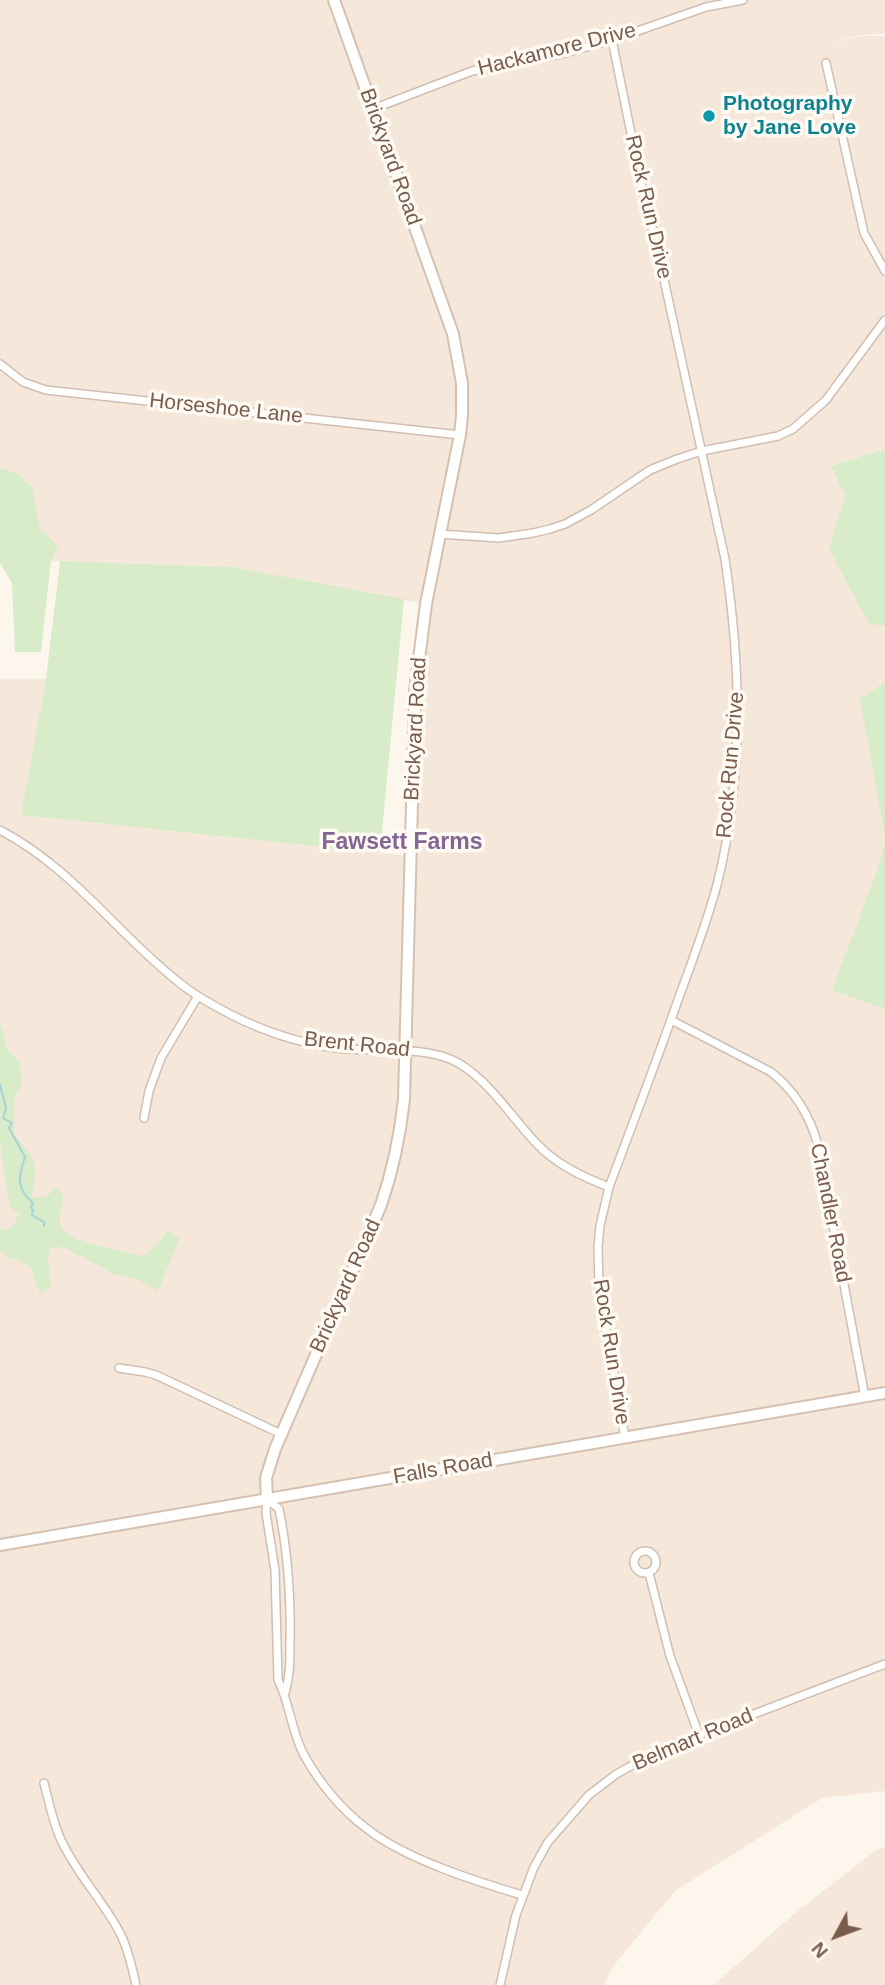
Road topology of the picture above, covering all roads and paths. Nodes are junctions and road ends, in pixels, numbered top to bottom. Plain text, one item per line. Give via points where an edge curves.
1 (334, 0) edge
2 (743, 0) edge
3 (612, 40) junction
4 (826, 63) dead end
5 (373, 109) junction
6 (885, 271) edge
7 (885, 320) edge
8 (3, 367) edge
9 (0, 377) edge
10 (460, 435) junction
11 (702, 452) junction
12 (439, 534) junction
13 (0, 830) edge
14 (198, 996) junction
15 (671, 1020) junction
16 (405, 1052) junction
17 (144, 1118) dead end
18 (609, 1187) junction
19 (119, 1368) dead end
20 (885, 1393) edge
21 (865, 1397) junction
22 (281, 1434) junction
23 (625, 1438) junction
24 (266, 1478) junction
25 (267, 1499) junction
26 (246, 1503) junction
27 (0, 1545) edge
28 (649, 1573) dead end
29 (885, 1664) edge
30 (285, 1693) junction
31 (699, 1735) junction
32 (44, 1783) dead end
33 (522, 1895) junction
34 (136, 1985) edge
35 (500, 1985) edge

1 - 5 street, Brickyard Road
2 - 3 street, Hackamore Drive via 706,7
3 - 5 street, Hackamore Drive via 472,71
3 - 11 street, Rock Run Drive
4 - 6 street via 864,233
5 - 10 street, Brickyard Road via 453,334 462,383
7 - 11 street via 826,400 799,425 778,436
8 - 9 street
8 - 10 street, Horseshoe Lane via 23,383 46,390
10 - 12 street, Brickyard Road
11 - 12 street via 650,470 565,524 499,538
11 - 15 street, Rock Run Drive via 733,610 737,742 731,811 718,878
12 - 16 street, Brickyard Road via 415,691
13 - 14 street, Brent Road via 64,873 157,964
14 - 16 street, Brent Road via 245,1021 297,1040 343,1049
14 - 17 street via 161,1058
15 - 18 street, Rock Run Drive
15 - 21 street, Chandler Road via 771,1072 800,1101 818,1145
16 - 18 street, Brent Road via 429,1052 463,1066 551,1157
16 - 22 street, Brickyard Road via 401,1129 386,1190
18 - 23 street, Rock Run Drive via 600,1226 598,1288
19 - 22 street via 156,1375
20 - 21 street, Falls Road
21 - 23 street, Falls Road
22 - 24 street, Brickyard Road
23 - 25 street, Falls Road
24 - 25 street, Brickyard Road
24 - 26 street
25 - 26 street, Falls Road
25 - 30 street, Brickyard Road via 265,1513 275,1570 278,1680
25 - 30 street, Brickyard Road via 279,1509 287,1568 291,1621 290,1679
26 - 27 street, Falls Road
28 - 31 street via 670,1656
29 - 31 street, Belmart Road
30 - 33 street, Brickyard Road via 293,1726 313,1769 366,1828 431,1863
31 - 33 street, Belmart Road via 636,1762 589,1796 548,1842
32 - 34 street via 61,1840 121,1935
33 - 35 street, Belmart Road

